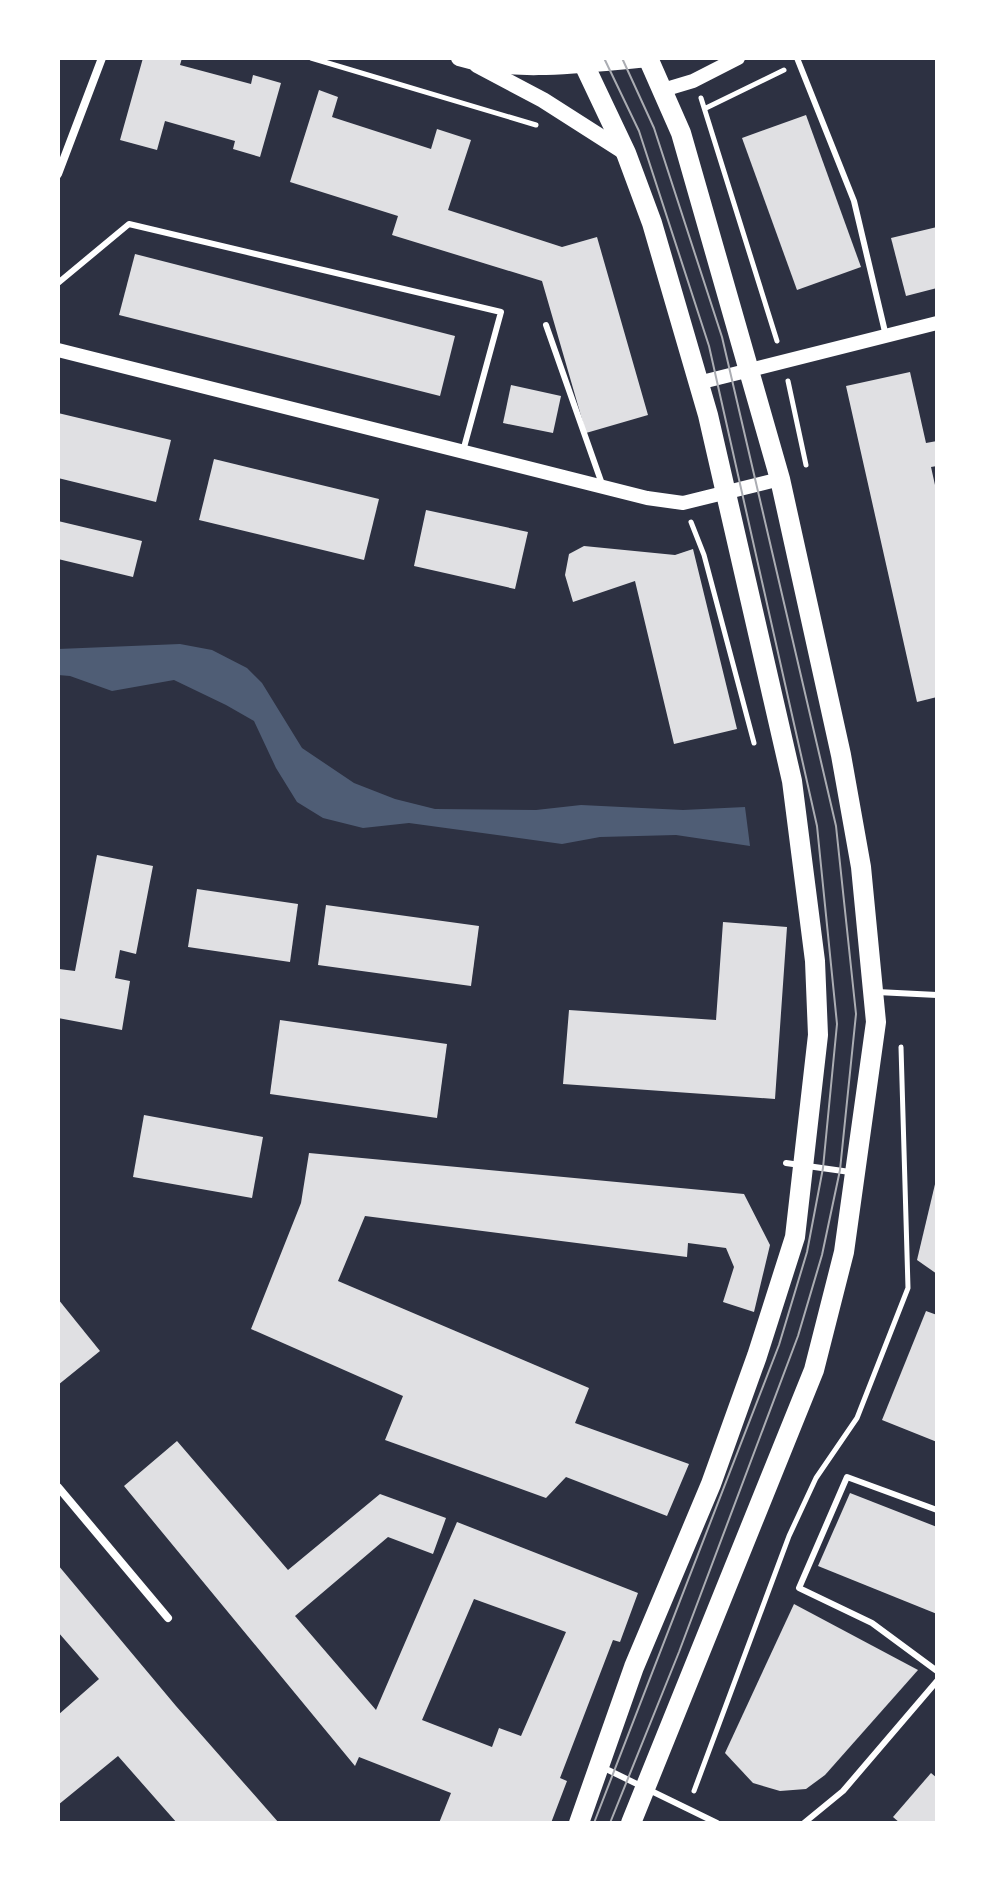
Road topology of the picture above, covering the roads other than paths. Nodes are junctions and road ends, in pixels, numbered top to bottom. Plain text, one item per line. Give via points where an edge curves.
1 (102, 58) edge
2 (738, 58) edge
3 (473, 59) edge
4 (649, 59) edge
5 (798, 60) edge
6 (583, 62) edge
7 (663, 90) junction
8 (626, 153) junction
9 (58, 174) edge
10 (58, 283) edge
11 (937, 323) edge
12 (546, 325) dead end
13 (886, 336) junction
14 (58, 350) edge
15 (749, 371) junction
16 (698, 383) junction
17 (462, 454) junction
18 (780, 479) junction
19 (603, 488) junction
20 (725, 492) junction
21 (876, 992) junction
22 (937, 995) edge
23 (795, 1164) junction
24 (857, 1173) junction
25 (58, 1487) edge
26 (937, 1510) edge
27 (168, 1618) dead end
28 (937, 1671) edge
29 (937, 1681) edge
30 (599, 1766) junction
31 (646, 1786) junction
32 (579, 1823) edge
33 (631, 1823) edge
34 (717, 1823) edge
35 (804, 1823) edge

1 - 9 street
2 - 7 street
3 - 6 main road
3 - 8 main road
4 - 6 main road
4 - 7 main road
5 - 13 lane via 854,201
6 - 8 main road
7 - 15 main road via 681,133
8 - 16 main road
10 - 17 lane via 129,224 501,312
11 - 13 street
12 - 19 lane
13 - 15 street
14 - 17 street
15 - 16 street
15 - 18 main road
16 - 20 main road
17 - 19 street
18 - 20 street
18 - 21 main road via 841,755
19 - 20 street via 683,503
20 - 23 main road via 792,781 815,961 816,1064
21 - 22 lane
21 - 24 main road
23 - 24 lane
23 - 30 main road via 795,1237 757,1356
24 - 31 main road via 844,1252 814,1370
25 - 27 street
26 - 28 lane via 847,1477 799,1588 872,1623
29 - 35 lane via 843,1791
30 - 31 lane
30 - 32 main road
31 - 33 main road
31 - 34 lane

